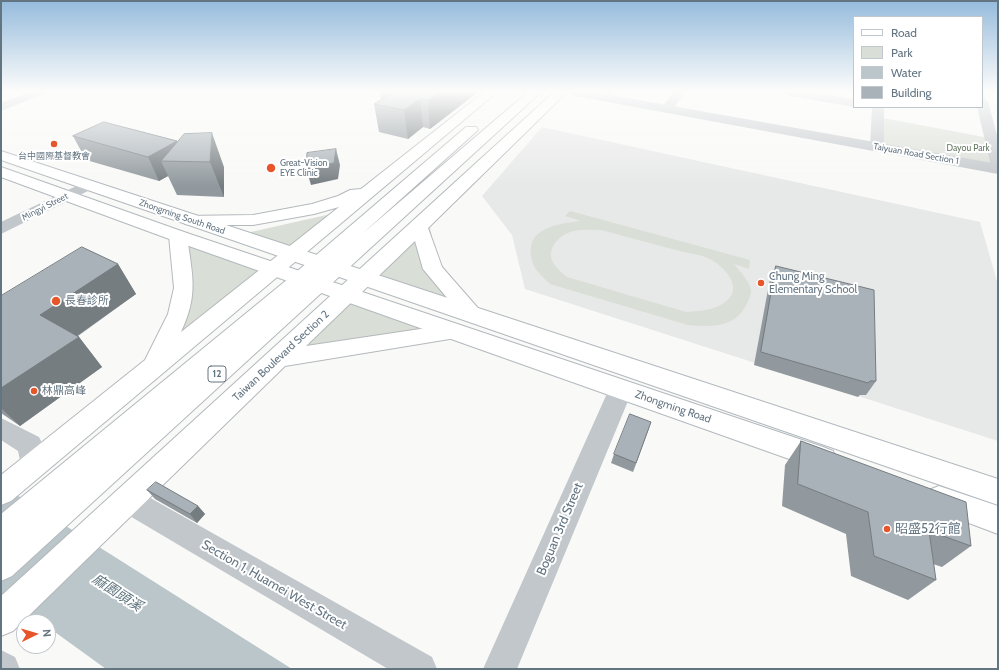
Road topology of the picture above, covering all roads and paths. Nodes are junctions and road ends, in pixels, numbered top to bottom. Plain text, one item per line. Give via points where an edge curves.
1 (453, 123) edge
2 (482, 123) edge
3 (498, 123) edge
4 (527, 123) edge
5 (746, 123) edge
6 (878, 123) edge
7 (992, 126) edge
8 (877, 147) junction
9 (1, 155) edge
10 (998, 166) edge
11 (398, 169) junction
12 (998, 169) edge
13 (1, 172) edge
14 (89, 185) junction
15 (67, 195) junction
16 (419, 226) junction
17 (184, 228) junction
18 (1, 229) edge
19 (292, 253) junction
20 (275, 269) junction
21 (319, 273) junction
22 (356, 285) junction
23 (470, 312) junction
24 (454, 332) junction
25 (278, 359) junction
26 (153, 369) junction
27 (621, 389) junction
28 (1, 428) edge
29 (34, 466) junction
30 (847, 467) edge
31 (915, 491) edge
32 (1, 492) edge
33 (998, 492) edge
34 (128, 500) junction
35 (998, 520) edge
36 (1, 533) edge
37 (1, 565) edge
38 (1, 619) edge
39 (420, 669) edge
40 (500, 669) edge

1 - 11 main road
2 - 21 main road, 12
3 - 21 main road, 12
4 - 16 main road, Taiwan Boulevard Section 2
5 - 8 street, Taiyuan Road Section 1
6 - 8 street
7 - 10 street
8 - 12 street, Taiyuan Road Section 1
9 - 14 main road, Zhongming South Road
11 - 17 main road via 344,200 314,209 253,220
11 - 19 main road
13 - 15 main road, Zhongming South Road
14 - 15 street, Mingyi Street
14 - 17 main road, Zhongming South Road
15 - 17 main road, Zhongming South Road
15 - 18 street, Mingyi Street
16 - 22 main road, Taiwan Boulevard Section 2
16 - 23 main road via 433,269
17 - 19 main road, Zhongming South Road
17 - 20 main road, Zhongming South Road
17 - 26 main road via 184,288 179,314
19 - 20 main road
19 - 21 main road, Zhongming South Road
20 - 21 main road, Zhongming South Road
20 - 26 main road
21 - 22 main road, Zhongming South Road
21 - 36 main road, 12 via 61,481
21 - 37 main road, 12 via 97,480
22 - 23 main road
22 - 24 main road, Zhongming Road
22 - 25 main road, Taiwan Boulevard Section 2
23 - 33 main road
24 - 25 main road
24 - 27 main road, Zhongming Road
25 - 34 main road, Taiwan Boulevard Section 2
26 - 29 main road
27 - 30 main road, Zhongming Road
27 - 40 street, Boguan 3rd Street
28 - 29 street via 30,445
29 - 32 main road
31 - 35 main road
34 - 38 main road, Taiwan Boulevard Section 2
34 - 39 street, Section 1, Huamei West Street

